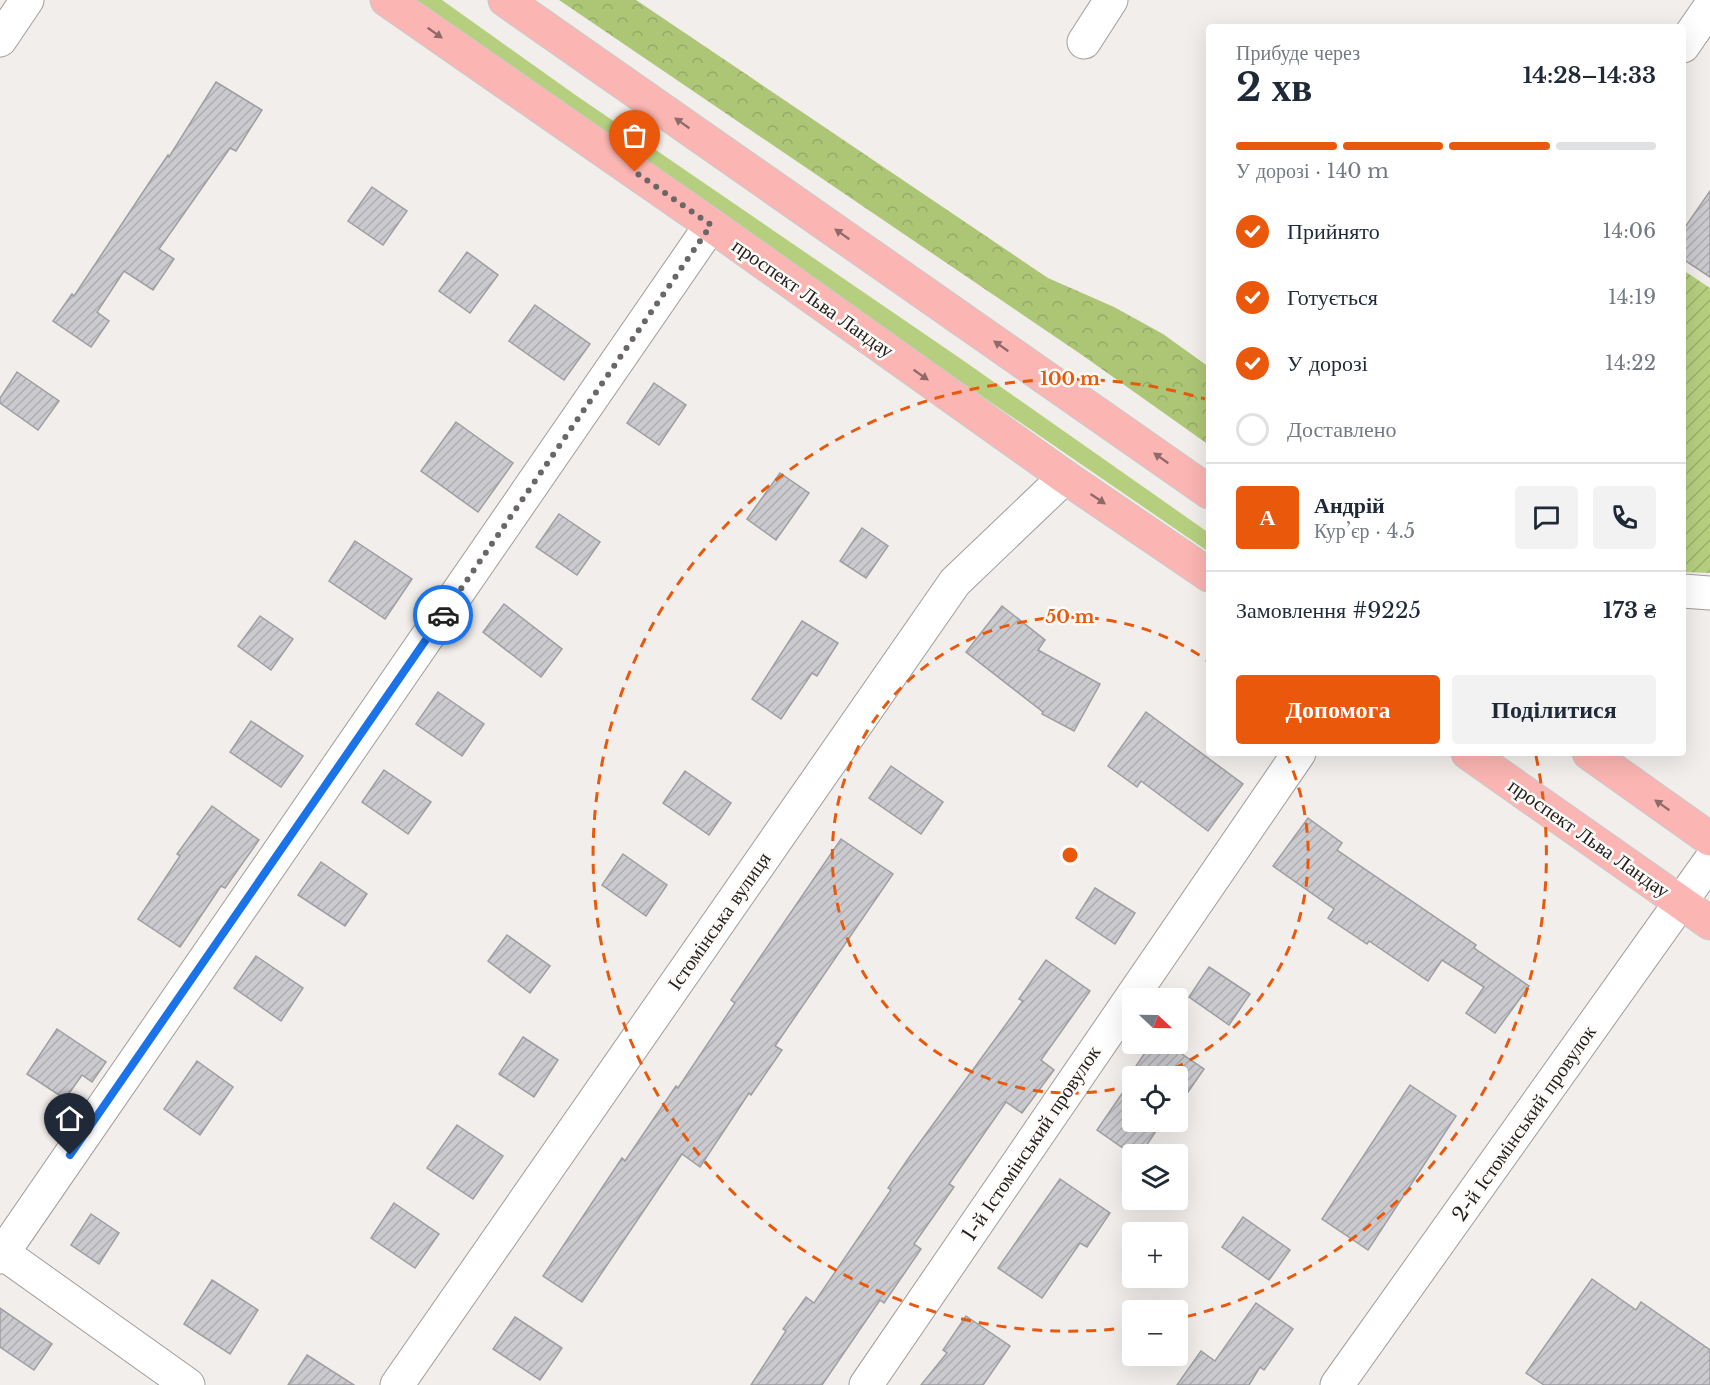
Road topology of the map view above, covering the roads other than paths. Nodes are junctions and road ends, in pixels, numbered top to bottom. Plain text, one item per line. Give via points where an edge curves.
1 (27, 0) edge
2 (387, 0) edge
3 (505, 0) edge
4 (1112, 0) edge
5 (1710, 7) edge
6 (0, 40) edge
7 (1084, 42) dead end
8 (1686, 42) edge
9 (711, 225) junction
10 (1065, 477) junction
11 (1206, 490) edge
12 (1206, 573) edge
13 (1686, 591) edge
14 (1710, 593) edge
15 (1297, 756) edge
16 (1472, 756) edge
17 (1592, 756) edge
18 (1710, 839) edge
19 (1710, 861) edge
20 (1681, 902) junction
21 (1710, 922) edge
22 (1, 1254) edge
23 (188, 1385) edge
24 (397, 1385) edge
25 (866, 1385) edge
26 (1337, 1385) edge

1 - 6 street
2 -> 9 main road, проспект Льва Ландау
11 -> 3 main road
4 - 7 street
5 - 8 street
9 -> 10 main road, проспект Льва Ландау
9 - 22 street
10 -> 12 main road, проспект Льва Ландау
10 - 24 street, Істомінська вулиця via 955,582
13 - 14 street
15 - 25 street, 1-й Істомінський провулок
16 - 20 main road, проспект Льва Ландау
18 -> 17 main road
19 - 20 street, 2-й Істомінський провулок
20 - 21 main road, проспект Льва Ландау
20 - 26 street, 2-й Істомінський провулок
22 - 23 street

